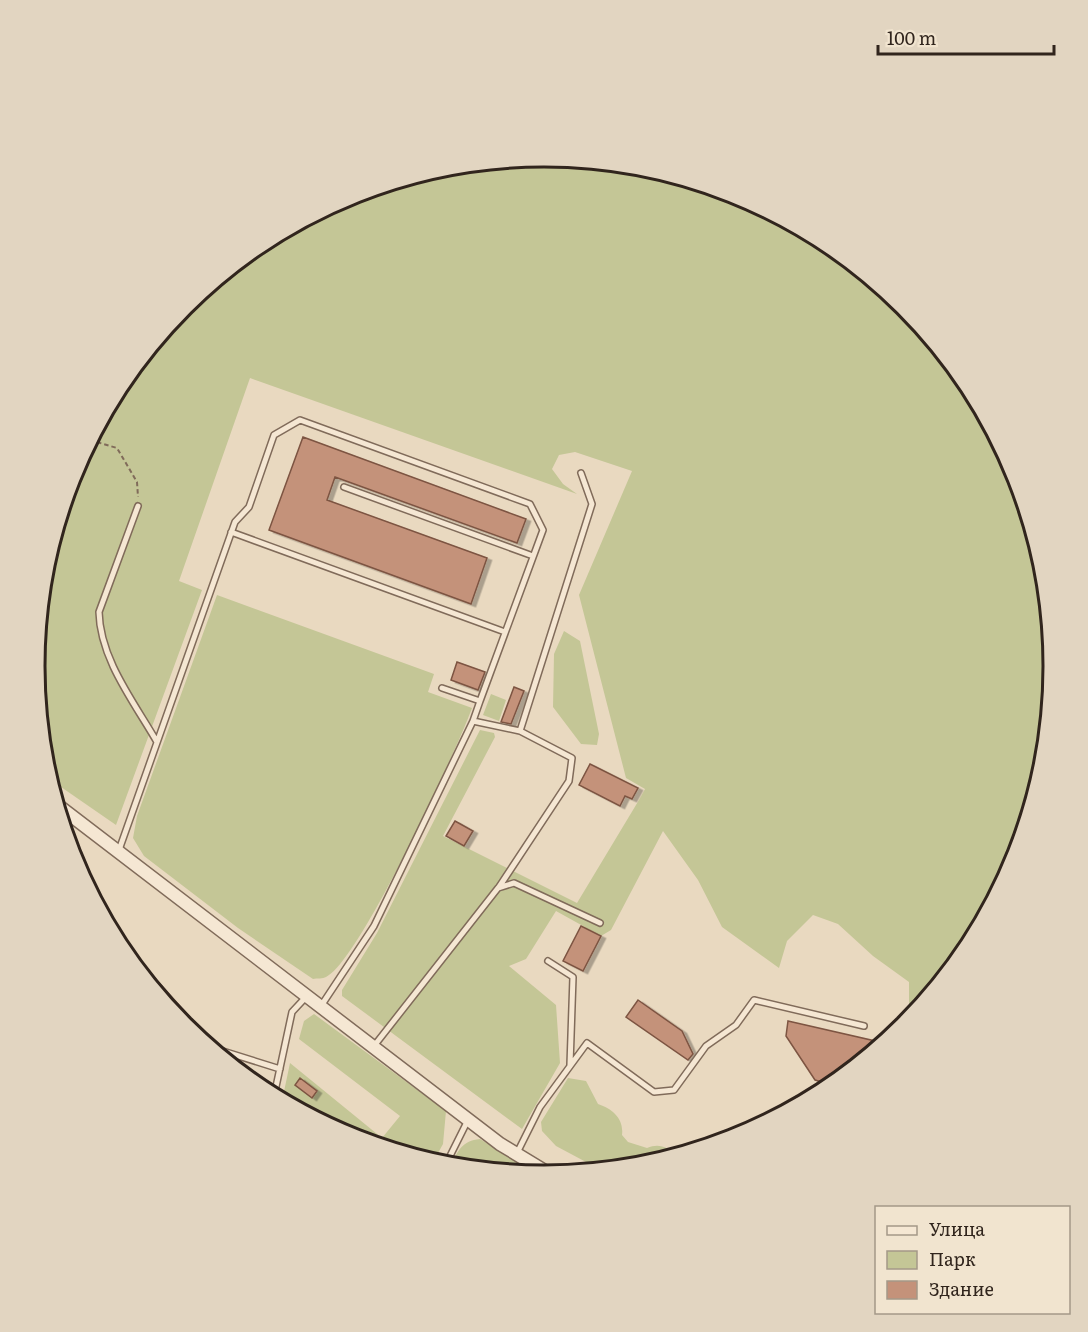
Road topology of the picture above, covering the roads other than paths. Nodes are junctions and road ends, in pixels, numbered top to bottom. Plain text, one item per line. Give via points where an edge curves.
1 (581, 473) dead end
2 (344, 487) dead end
3 (138, 506) road end
4 (231, 532) junction
5 (533, 556) junction
6 (505, 632) junction
7 (442, 688) dead end
8 (480, 701) junction
9 (473, 721) junction
10 (520, 731) junction
11 (157, 742) junction
12 (67, 812) edge
13 (118, 851) junction
14 (498, 888) junction
15 (600, 923) dead end
16 (548, 961) dead end
17 (306, 997) junction
18 (320, 1008) junction
19 (864, 1026) dead end
20 (373, 1047) junction
21 (229, 1053) edge
22 (570, 1067) junction
23 (280, 1069) junction
24 (276, 1087) edge
25 (468, 1120) junction
26 (516, 1154) junction
27 (450, 1156) edge
28 (534, 1165) edge

1 - 10 lane via 592,504
2 - 5 lane
3 - 11 lane via 99,612 99,626 104,649
4 - 5 lane via 249,507 274,435 300,420 530,504 543,530
4 - 6 lane
4 - 11 lane
5 - 6 lane
6 - 8 lane
7 - 8 lane
8 - 9 lane
9 - 10 lane
9 - 18 lane via 374,926
10 - 14 lane via 572,758 568,782
11 - 13 lane
12 - 13 street
13 - 17 street
14 - 15 lane via 514,883
14 - 20 lane
16 - 22 lane via 573,977
17 - 18 street
17 - 23 lane via 292,1012
18 - 20 street
19 - 22 lane via 754,1000 736,1025 706,1046 674,1090 654,1092 587,1043
20 - 25 street
21 - 23 lane
22 - 26 lane via 540,1107
23 - 24 lane
25 - 26 street
25 - 27 lane
26 - 28 street

